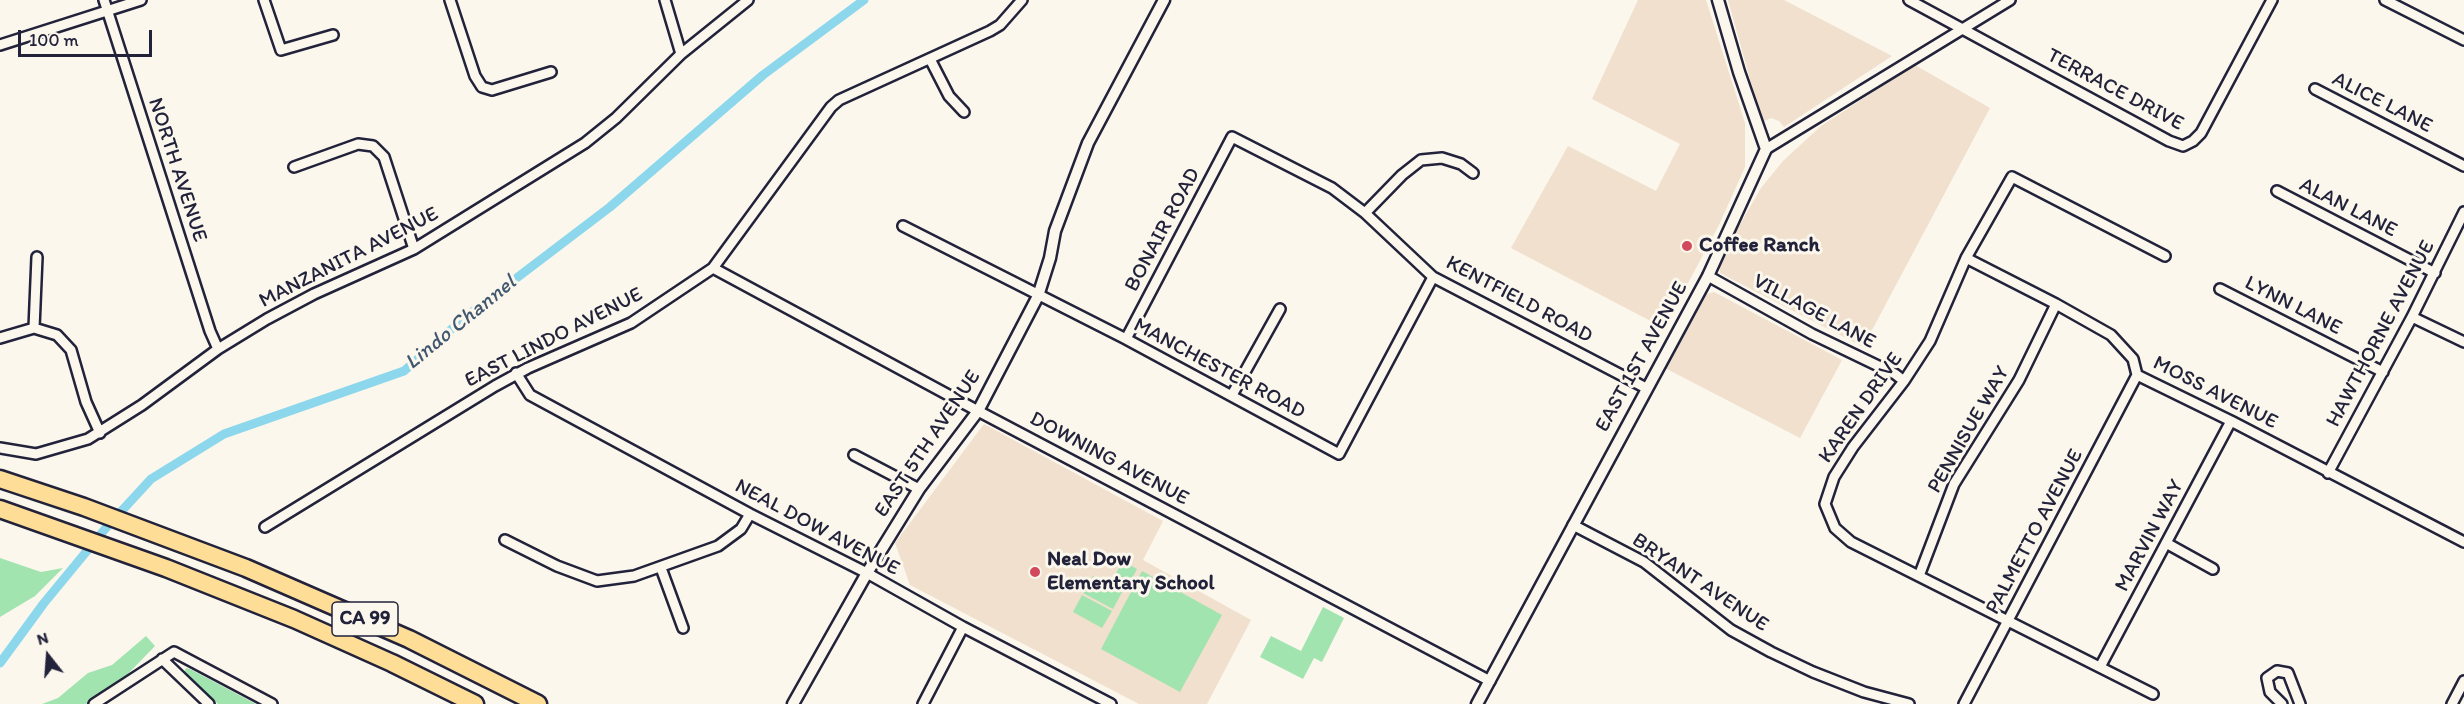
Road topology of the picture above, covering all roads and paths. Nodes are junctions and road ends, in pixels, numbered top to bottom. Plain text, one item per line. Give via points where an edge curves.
1 (104, 0) edge
2 (141, 0) edge
3 (264, 0) edge
4 (450, 0) edge
5 (665, 0) edge
6 (747, 0) edge
7 (1022, 0) edge
8 (1164, 0) edge
9 (1718, 0) edge
10 (1909, 0) edge
11 (2010, 0) edge
12 (2272, 0) edge
13 (2385, 0) edge
14 (107, 11) junction
15 (1963, 29) junction
16 (333, 35) dead end
17 (2464, 40) edge
18 (0, 45) edge
19 (681, 54) junction
20 (930, 58) junction
21 (551, 72) dead end
22 (2315, 89) dead end
23 (964, 112) dead end
24 (1232, 137) joint
25 (1766, 149) junction
26 (2464, 166) edge
27 (294, 167) dead end
28 (1473, 172) dead end
29 (2277, 191) dead end
30 (2464, 212) edge
31 (1365, 213) junction
32 (903, 226) dead end
33 (2461, 227) edge
34 (414, 249) junction
35 (2165, 256) dead end
36 (38, 257) dead end
37 (1966, 258) junction
38 (713, 268) junction
39 (2435, 273) junction
40 (1433, 276) junction
41 (1708, 276) junction
42 (2220, 289) dead end
43 (1038, 296) junction
44 (2056, 304) junction
45 (1280, 309) dead end
46 (2412, 317) junction
47 (34, 328) junction
48 (0, 338) edge
49 (1126, 339) junction
50 (2464, 342) edge
51 (218, 349) junction
52 (2383, 372) junction
53 (516, 373) junction
54 (2137, 375) junction
55 (1904, 381) junction
56 (1646, 388) junction
57 (1232, 395) junction
58 (978, 411) junction
59 (2231, 421) junction
60 (100, 433) junction
61 (0, 448) edge
62 (854, 455) dead end
63 (2328, 473) junction
64 (0, 479) edge
65 (919, 489) junction
66 (0, 509) edge
67 (750, 514) junction
68 (1573, 525) junction
69 (266, 527) dead end
70 (505, 540) dead end
71 (2464, 542) edge
72 (2166, 543) junction
73 (661, 567) junction
74 (2213, 569) dead end
75 (867, 573) junction
76 (1919, 576) junction
77 (2009, 621) junction
78 (963, 627) junction
79 (683, 628) dead end
80 (162, 660) junction
81 (2100, 667) junction
82 (1490, 681) junction
83 (2464, 681) edge
84 (2154, 694) dead end
85 (93, 704) edge
86 (209, 704) edge
87 (272, 704) edge
88 (475, 704) edge
89 (538, 704) edge
90 (793, 704) edge
91 (923, 704) edge
92 (1111, 704) edge
93 (1477, 704) edge
94 (1909, 704) edge
95 (1964, 704) edge
96 (2282, 704) edge
97 (2300, 704) edge
98 (2452, 704) edge

1 - 14 street, NORTH AVENUE
2 - 14 street
3 - 16 street via 281,50
4 - 21 street via 482,87 492,90
5 - 19 street
6 - 19 street, MANZANITA AVENUE
7 - 20 street, EAST LINDO AVENUE via 1000,25
8 - 43 street, EAST 5TH AVENUE via 1088,143 1055,231
9 - 25 street
10 - 15 street, TERRACE DRIVE
11 - 15 street
12 - 15 street, TERRACE DRIVE via 2201,133 2183,146
13 - 17 street
14 - 18 street
14 - 51 street, NORTH AVENUE
15 - 25 street
19 - 34 street, MANZANITA AVENUE via 585,143
20 - 23 street via 949,96
20 - 38 street, EAST LINDO AVENUE via 847,94 831,107
22 - 26 street, ALICE LANE
24 - 31 street, KENTFIELD ROAD via 1312,176
24 - 49 street, BONAIR ROAD
25 - 41 street, EAST 1ST AVENUE
27 - 34 street via 358,144 373,146 384,157
28 - 31 street via 1442,158 1421,160
29 - 39 street, ALAN LANE
30 - 33 street, HAWTHORNE AVENUE
31 - 40 street, KENTFIELD ROAD
32 - 43 street, MANCHESTER ROAD
33 - 39 street, HAWTHORNE AVENUE
34 - 51 street, MANZANITA AVENUE via 314,294
35 - 37 street, KAREN DRIVE via 2012,177
36 - 47 street
37 - 44 street, MOSS AVENUE
37 - 55 street, KAREN DRIVE via 1930,341
38 - 53 street, EAST LINDO AVENUE via 631,323
38 - 58 street, DOWNING AVENUE
39 - 46 street, HAWTHORNE AVENUE
40 - 56 street, KENTFIELD ROAD
40 - 57 street, MANCHESTER ROAD via 1339,454
41 - 55 street, VILLAGE LANE
41 - 56 street, EAST 1ST AVENUE
42 - 52 street, LYNN LANE
43 - 49 street, MANCHESTER ROAD
43 - 58 street, EAST 5TH AVENUE
44 - 54 street, MOSS AVENUE via 2110,335 2133,359
44 - 76 street, PENNISUE WAY via 2019,380 1954,484
45 - 57 street
46 - 50 street
46 - 52 street, HAWTHORNE AVENUE
47 - 48 street
47 - 60 street via 57,335 71,350
49 - 57 street, MANCHESTER ROAD
51 - 60 street, MANZANITA AVENUE
52 - 63 street, HAWTHORNE AVENUE
53 - 67 street, NEAL DOW AVENUE via 530,394
53 - 69 street, EAST LINDO AVENUE
54 - 59 street, MOSS AVENUE
54 - 77 street, PALMETTO AVENUE
55 - 76 street, KAREN DRIVE via 1853,447 1834,477 1825,504 1840,534
56 - 68 street, EAST 1ST AVENUE
58 - 65 street, EAST 5TH AVENUE
58 - 82 street, DOWNING AVENUE
59 - 63 street, MOSS AVENUE
59 - 72 street, MARVIN WAY
60 - 61 street, MANZANITA AVENUE via 36,454
62 - 65 street
63 - 71 street, MOSS AVENUE
64 - 89 highway, CA 99 via 186,545 297,590 409,639
65 - 75 street, EAST 5TH AVENUE
66 - 88 highway, CA 99 via 294,619
67 - 73 street via 741,529 718,546
67 - 75 street, NEAL DOW AVENUE
68 - 82 street, EAST 1ST AVENUE
68 - 94 street, BRYANT AVENUE via 1644,562 1731,630 1771,652 1864,692
70 - 73 street via 557,566 597,580 634,576
72 - 74 street
72 - 81 street, MARVIN WAY
73 - 79 street
75 - 78 street, NEAL DOW AVENUE
75 - 90 street, EAST 5TH AVENUE
76 - 77 street, KAREN DRIVE
77 - 81 street, KAREN DRIVE
77 - 95 street, PALMETTO AVENUE
78 - 91 street
78 - 92 street, NEAL DOW AVENUE
80 - 85 street
80 - 86 street
80 - 87 street via 174,652
81 - 84 street, KAREN DRIVE
82 - 93 street, EAST 1ST AVENUE
83 - 98 street
96 - 97 street via 2270,692 2267,678 2277,670 2288,673

